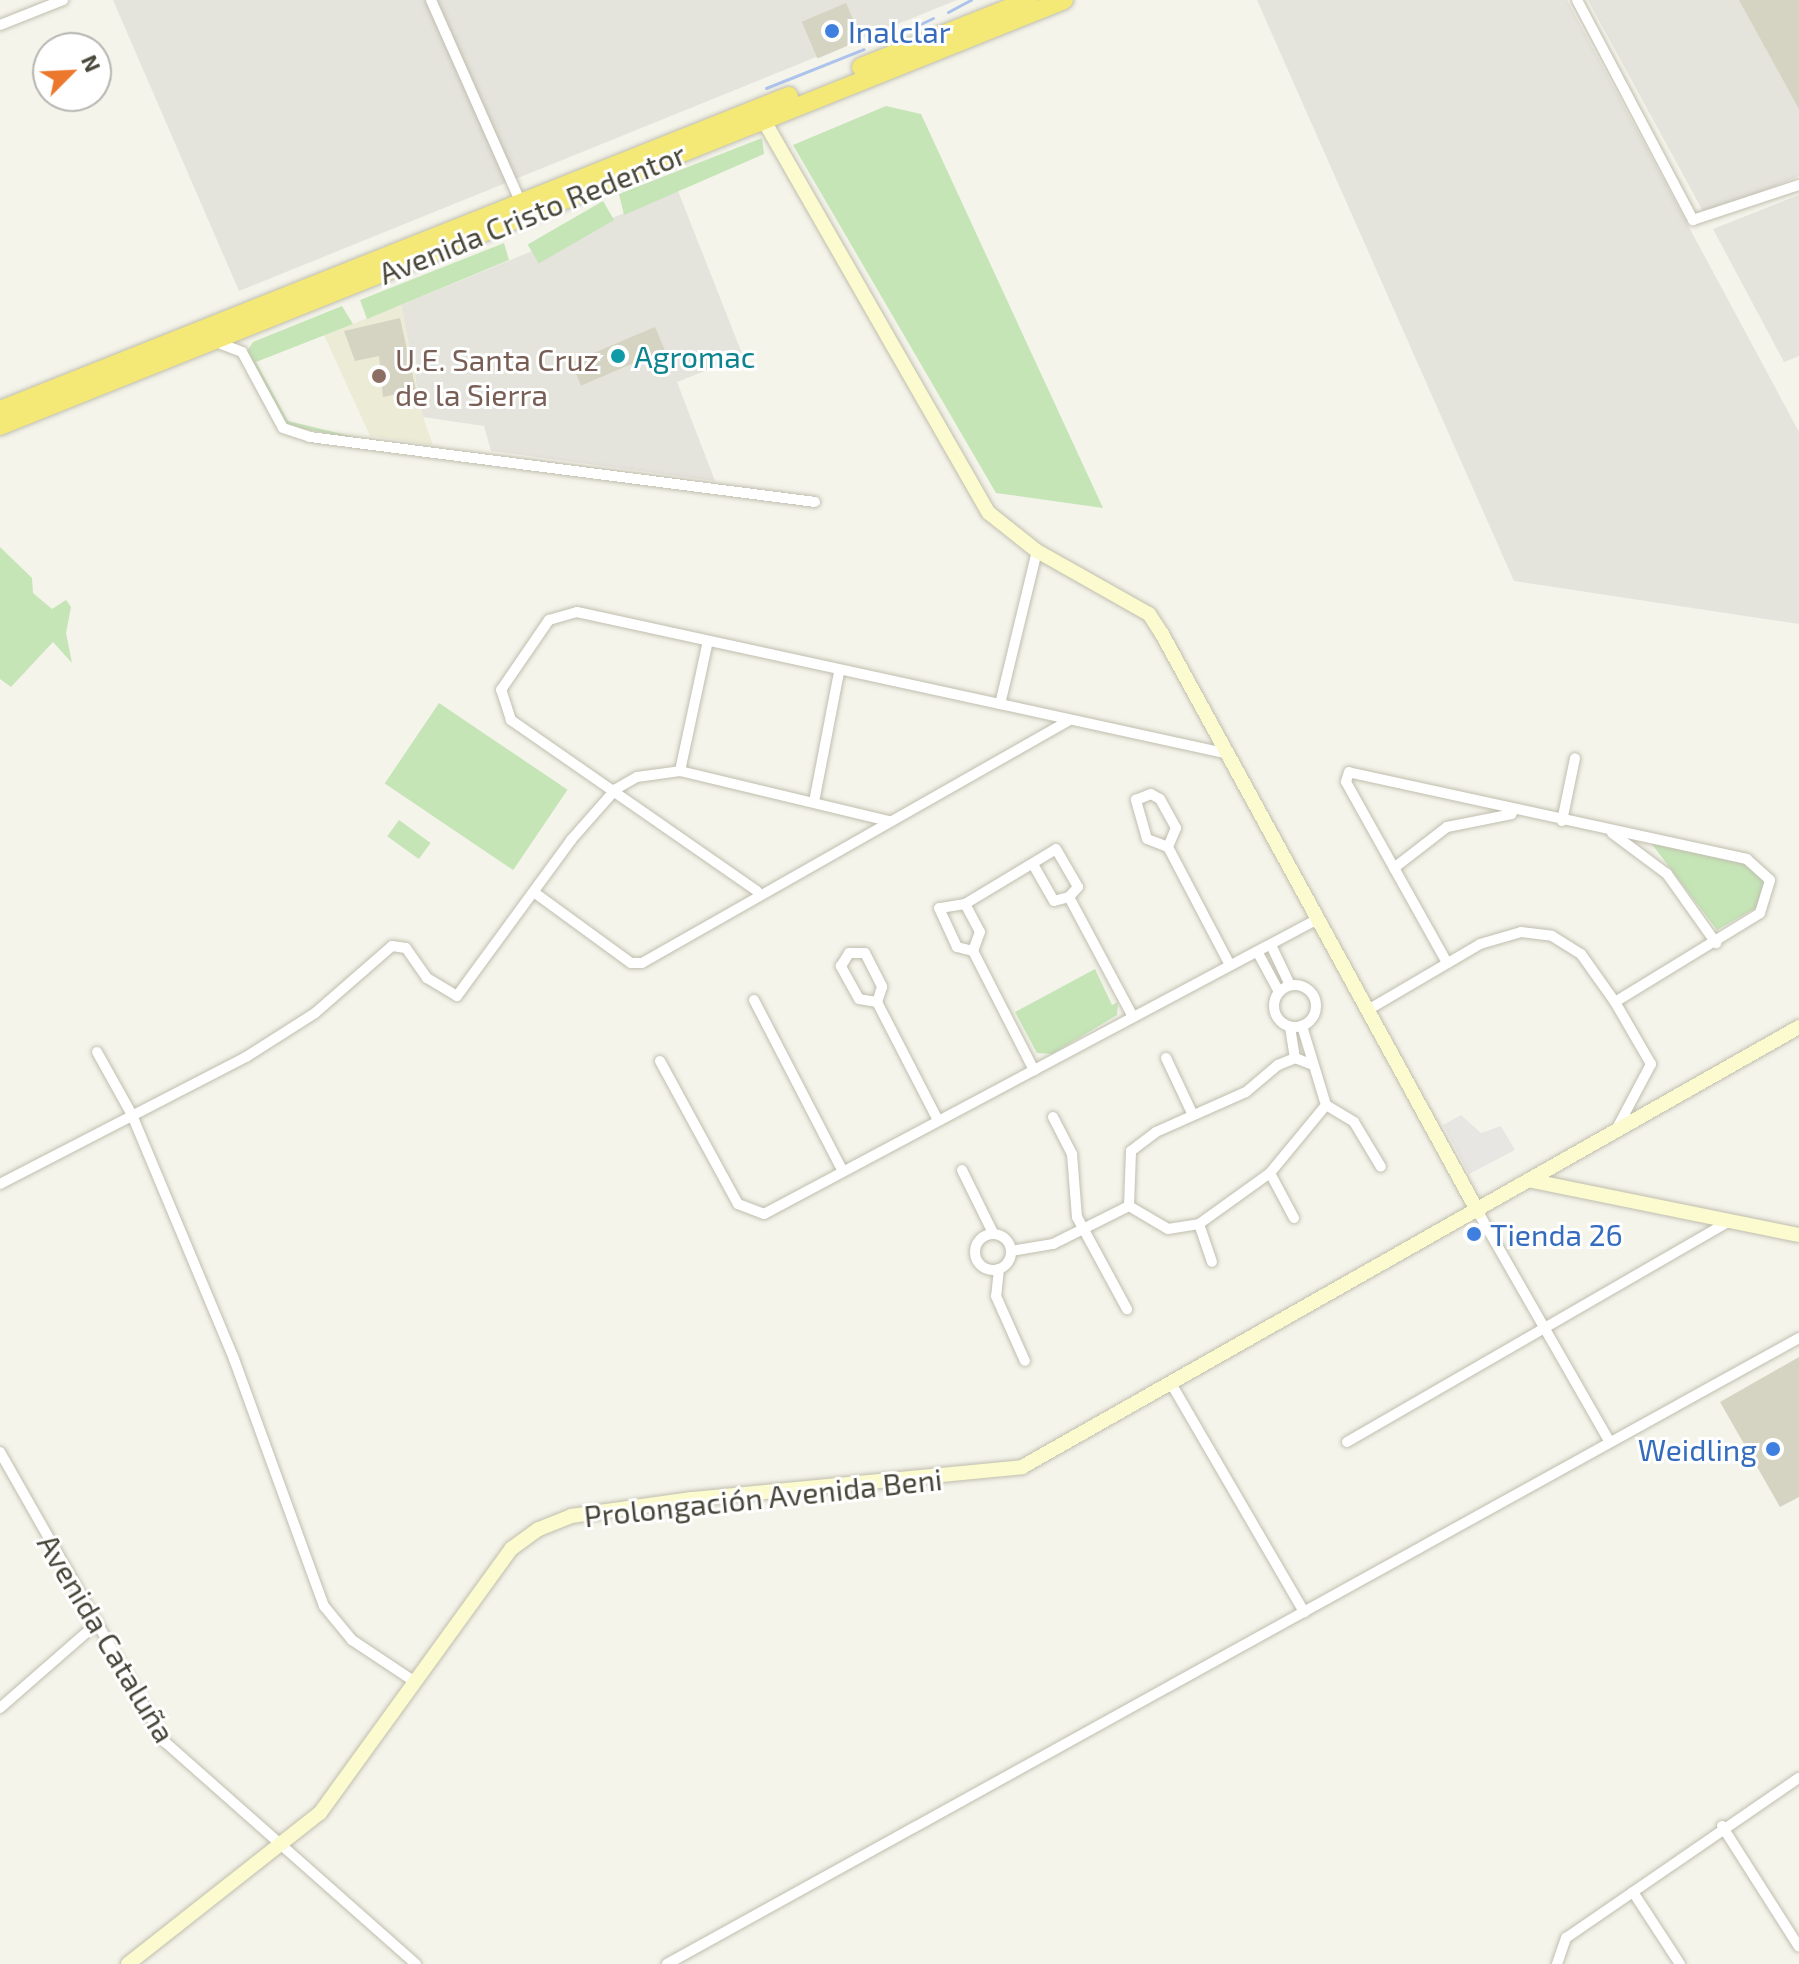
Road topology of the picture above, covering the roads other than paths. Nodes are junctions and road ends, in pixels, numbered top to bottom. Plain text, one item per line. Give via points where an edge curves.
1 (63, 0) edge
2 (431, 0) edge
3 (1029, 0) edge
4 (1064, 0) edge
5 (1577, 0) edge
6 (0, 25) edge
7 (763, 119) junction
8 (1799, 185) edge
9 (521, 203) junction
10 (268, 318) junction
11 (206, 342) junction
12 (242, 352) junction
13 (0, 410) edge
14 (0, 426) edge
15 (815, 502) dead end
16 (1037, 551) junction
17 (707, 645) junction
18 (839, 672) junction
19 (1000, 704) junction
20 (1069, 720) junction
21 (1225, 753) junction
22 (1575, 758) dead end
23 (680, 771) junction
24 (616, 789) junction
25 (814, 802) junction
26 (1520, 813) junction
27 (889, 821) junction
28 (1562, 821) junction
29 (1604, 829) junction
30 (1168, 847) junction
31 (1034, 866) junction
32 (1394, 868) junction
33 (757, 891) junction
34 (535, 893) junction
35 (1069, 897) junction
36 (965, 904) junction
37 (1314, 921) junction
38 (1716, 943) junction
39 (1271, 945) junction
40 (973, 951) junction
41 (1258, 953) junction
42 (1447, 963) junction
43 (1230, 965) junction
44 (1290, 985) junction
45 (1279, 992) junction
46 (754, 1000) dead end
47 (877, 1002) junction
48 (1615, 1002) junction
49 (1366, 1011) junction
50 (1133, 1017) junction
51 (1302, 1026) junction
52 (1290, 1027) junction
53 (1799, 1027) edge
54 (97, 1052) dead end
55 (1166, 1058) dead end
56 (1295, 1058) junction
57 (660, 1061) dead end
58 (1311, 1064) junction
59 (1034, 1070) junction
60 (1326, 1105) junction
61 (1191, 1111) junction
62 (132, 1115) junction
63 (1053, 1117) dead end
64 (938, 1120) junction
65 (1613, 1135) junction
66 (1381, 1167) dead end
67 (842, 1170) junction
68 (962, 1170) dead end
69 (1270, 1173) junction
70 (1533, 1181) junction
71 (0, 1184) edge
72 (1129, 1206) junction
73 (1478, 1212) junction
74 (1294, 1218) dead end
75 (1730, 1221) junction
76 (1199, 1224) junction
77 (1085, 1231) junction
78 (993, 1233) junction
79 (1799, 1235) edge
80 (1011, 1251) junction
81 (1212, 1262) dead end
82 (999, 1269) junction
83 (1127, 1309) dead end
84 (1546, 1330) junction
85 (1799, 1338) edge
86 (1025, 1361) dead end
87 (1172, 1385) junction
88 (1609, 1441) junction
89 (1347, 1442) dead end
90 (0, 1452) edge
91 (1304, 1612) junction
92 (94, 1626) junction
93 (415, 1682) junction
94 (0, 1708) edge
95 (1799, 1778) edge
96 (1722, 1826) junction
97 (282, 1850) junction
98 (1633, 1892) junction
99 (1799, 1947) edge
100 (406, 1952) junction
101 (1556, 1960) edge
102 (128, 1964) edge
103 (397, 1964) edge
104 (416, 1964) edge
105 (667, 1964) edge
106 (1680, 1964) edge

1 - 6 street
2 - 9 street
3 - 9 highway, Avenida Cristo Redentor
4 - 7 highway, Avenida Cristo Redentor
5 - 8 street via 1693,220
7 - 10 highway, Avenida Cristo Redentor
7 - 16 street via 989,513
9 - 13 highway, Avenida Cristo Redentor
10 - 11 highway, Avenida Cristo Redentor
10 - 12 street
11 - 12 street
11 - 14 highway, Avenida Cristo Redentor
12 - 15 street via 274,418 310,437
16 - 19 street
16 - 21 street via 1149,614
17 - 18 street
17 - 23 street
17 - 24 street via 561,612 501,690 511,720
18 - 19 street
18 - 25 street
19 - 20 street
20 - 21 street
20 - 27 street
21 - 37 street
22 - 28 street
23 - 24 street via 637,777
23 - 25 street
24 - 33 street
24 - 34 street
25 - 27 street
26 - 28 street
26 - 32 street via 1447,827
26 - 32 street via 1349,772 1346,782
27 - 33 street
28 - 29 street
29 - 38 street via 1667,874
29 - 38 street via 1761,867 1771,887 1765,908
30 - 30 street via 1176,828 1160,799 1151,794 1136,800 1147,839
30 - 43 street
31 - 35 street via 1054,901
31 - 35 street via 1044,852 1063,854 1078,887
31 - 36 street
32 - 42 street
33 - 34 street via 631,963
34 - 62 street via 457,996 427,978 406,948 392,946 315,1013
35 - 50 street
36 - 40 street via 980,932
36 - 40 street via 947,903 938,916 957,947
37 - 39 street
37 - 49 street
38 - 48 street
39 - 41 street
39 - 44 street
40 - 59 street
41 - 43 street
41 - 45 street
42 - 48 street via 1507,934 1552,936 1592,965
42 - 49 street
43 - 50 street
44 - 45 street
44 - 51 street via 1314,996 1316,1011
45 - 52 street via 1274,1012
46 - 67 street
47 - 47 street via 882,987 865,953 849,953 841,966 859,999
47 - 64 street
48 - 65 street via 1651,1064
49 - 73 street
50 - 59 street
51 - 52 street
51 - 58 street
52 - 56 street
53 - 65 street
54 - 62 street
55 - 61 street
56 - 58 street
56 - 61 street via 1246,1092
57 - 67 street via 746,1211 764,1214
58 - 60 street
59 - 64 street
60 - 66 street via 1354,1122
60 - 69 street
61 - 72 street via 1131,1151
62 - 71 street
62 - 93 street via 234,1359 324,1606 352,1640
63 - 77 street via 1072,1154 1072,1199
64 - 67 street
65 - 70 street
68 - 78 street
69 - 74 street
69 - 76 street
70 - 73 street
70 - 75 street
72 - 76 street via 1168,1229
72 - 77 street
73 - 84 street
73 - 87 street, Prolongación Avenida Beni
75 - 79 street
75 - 84 street
76 - 81 street
77 - 80 street
77 - 83 street
78 - 80 street
78 - 82 street via 981,1238 975,1255 981,1266
80 - 82 street
82 - 86 street via 996,1296
84 - 88 street
84 - 89 street
85 - 88 street
87 - 91 street
87 - 93 street, Prolongación Avenida Beni via 1022,1467 571,1516 511,1549
88 - 91 street
90 - 92 street, Avenida Cataluña
91 - 105 street
92 - 94 street
92 - 97 street, Avenida Cataluña via 165,1742
93 - 97 street, Prolongación Avenida Beni via 357,1769
95 - 96 street
96 - 98 street
96 - 99 street
97 - 100 street, Avenida Cataluña
97 - 102 street, Prolongación Avenida Beni
98 - 101 street via 1566,1938
98 - 106 street
100 - 103 street
100 - 104 street, Avenida Cataluña

